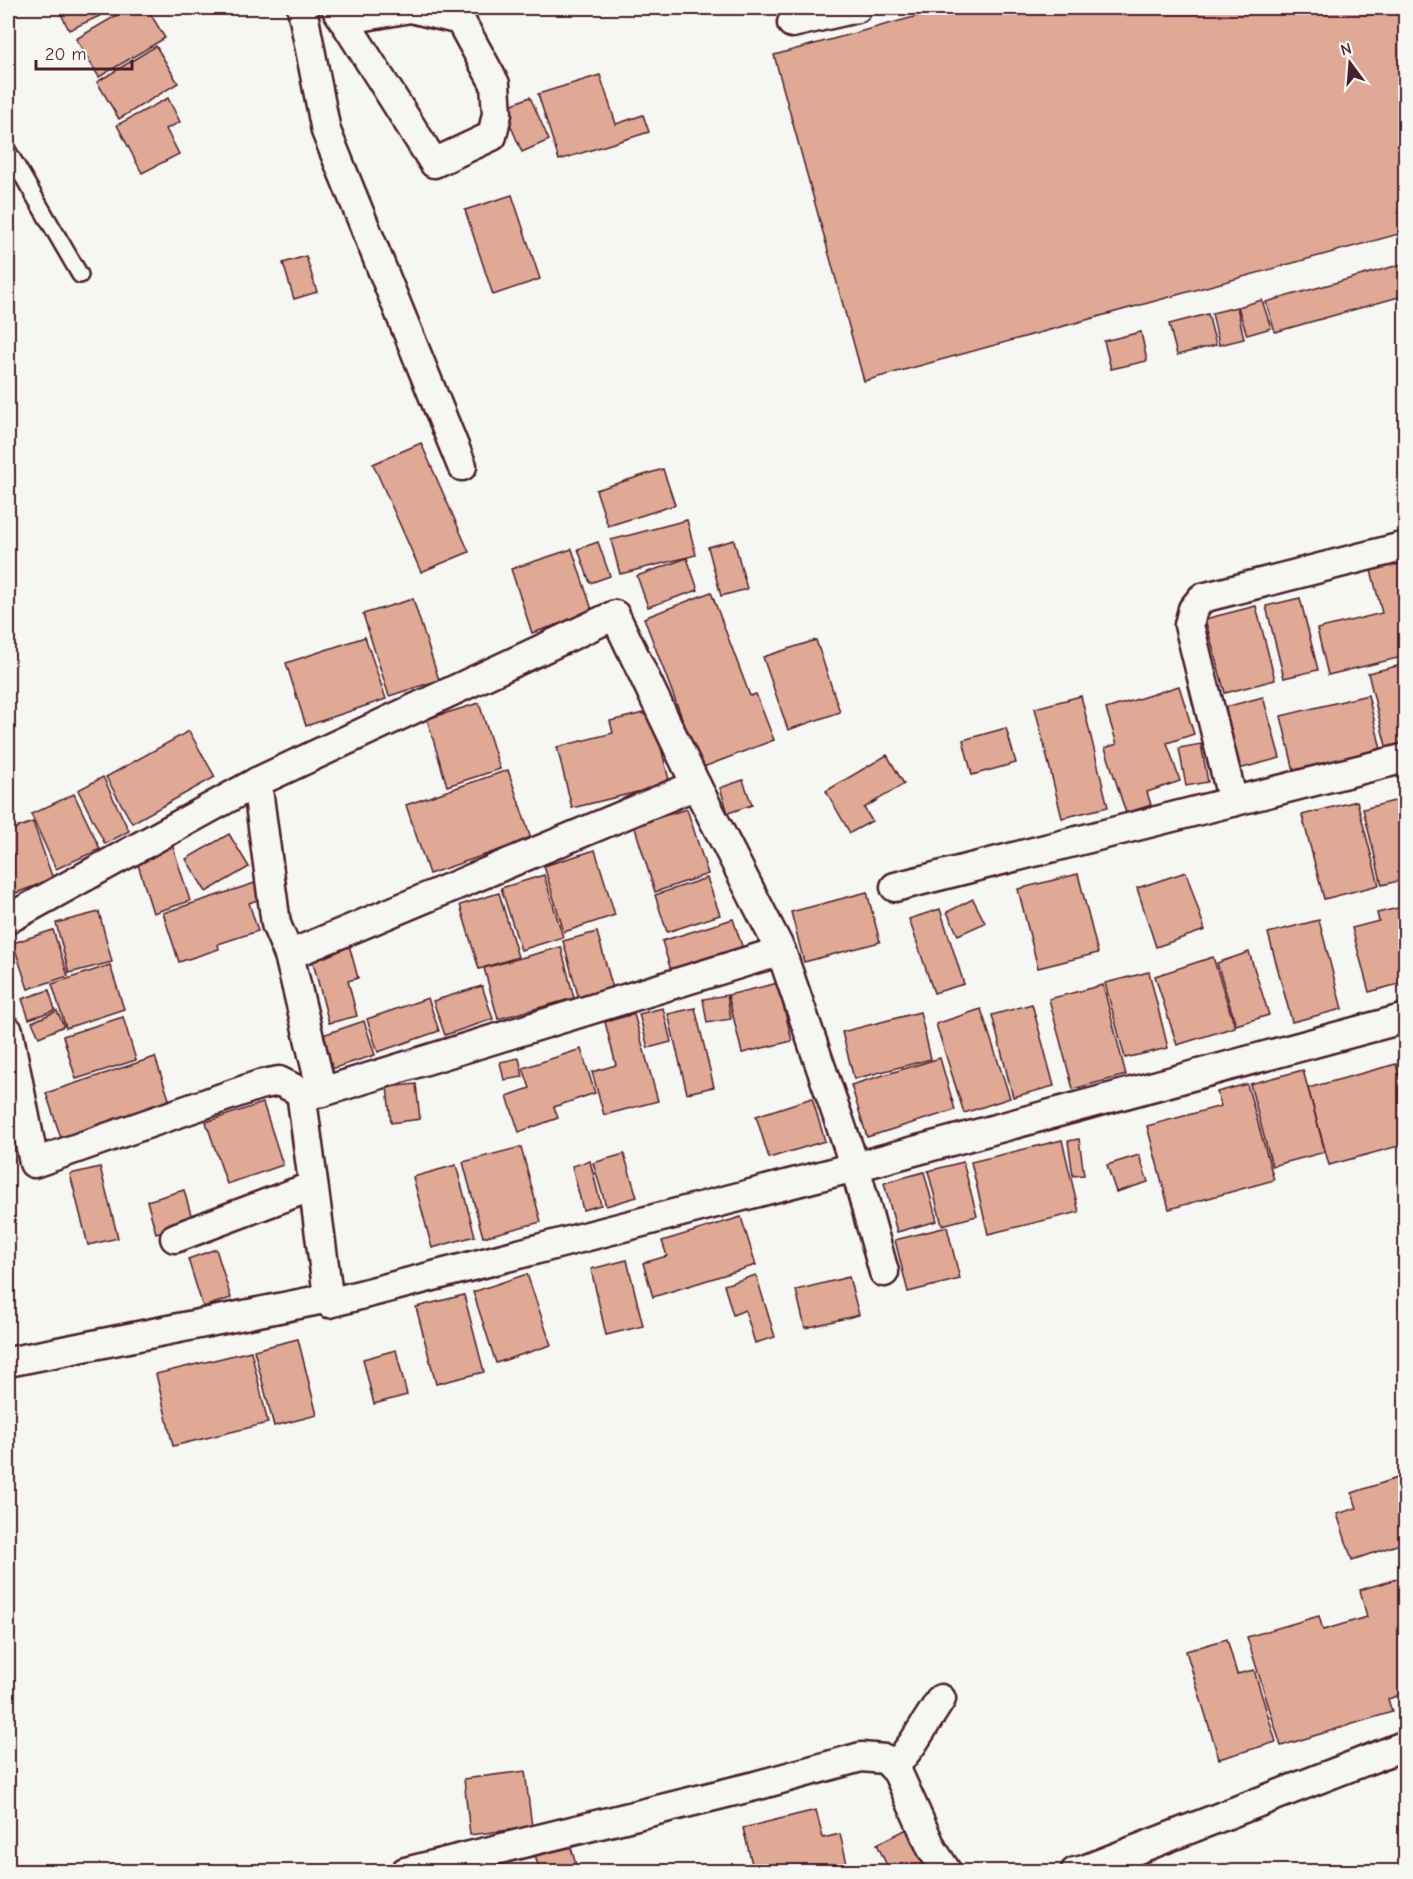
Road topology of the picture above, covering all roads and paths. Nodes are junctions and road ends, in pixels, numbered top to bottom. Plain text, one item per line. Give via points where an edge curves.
1 (302, 8) edge
2 (857, 8) edge
3 (339, 14) edge
4 (792, 23) dead end
5 (8, 151) edge
6 (80, 275) dead end
7 (462, 466) dead end
8 (1406, 546) edge
9 (1406, 758) edge
10 (257, 782) junction
11 (696, 785) junction
12 (1233, 802) junction
13 (895, 887) dead end
14 (8, 919) edge
15 (781, 951) junction
16 (289, 955) junction
17 (1406, 1018) edge
18 (8, 1031) edge
19 (311, 1092) junction
20 (855, 1167) junction
21 (314, 1186) junction
22 (175, 1238) dead end
23 (884, 1272) dead end
24 (329, 1298) junction
25 (8, 1362) edge
26 (941, 1699) dead end
27 (1406, 1745) edge
28 (894, 1768) junction
29 (405, 1872) edge
30 (947, 1872) edge
31 (1075, 1872) edge

1 - 7 street via 326,131
2 - 4 street
3 - 3 street via 434,164 492,136 497,114 495,84 459,20 410,8
5 - 6 lane
8 - 12 street via 1202,598 1193,609 1189,625
9 - 12 street
10 - 11 street via 615,615
10 - 14 street
10 - 16 street via 276,924
11 - 15 street
11 - 16 street
12 - 13 street
15 - 19 street
15 - 20 street
16 - 19 street
17 - 20 street
18 - 19 street via 34,1163 259,1085 279,1081
19 - 21 street
20 - 23 street
20 - 24 street via 330,1303
21 - 22 street
21 - 24 street
24 - 25 street
26 - 28 street
27 - 31 street
28 - 29 street via 885,1759 861,1757
28 - 30 street

